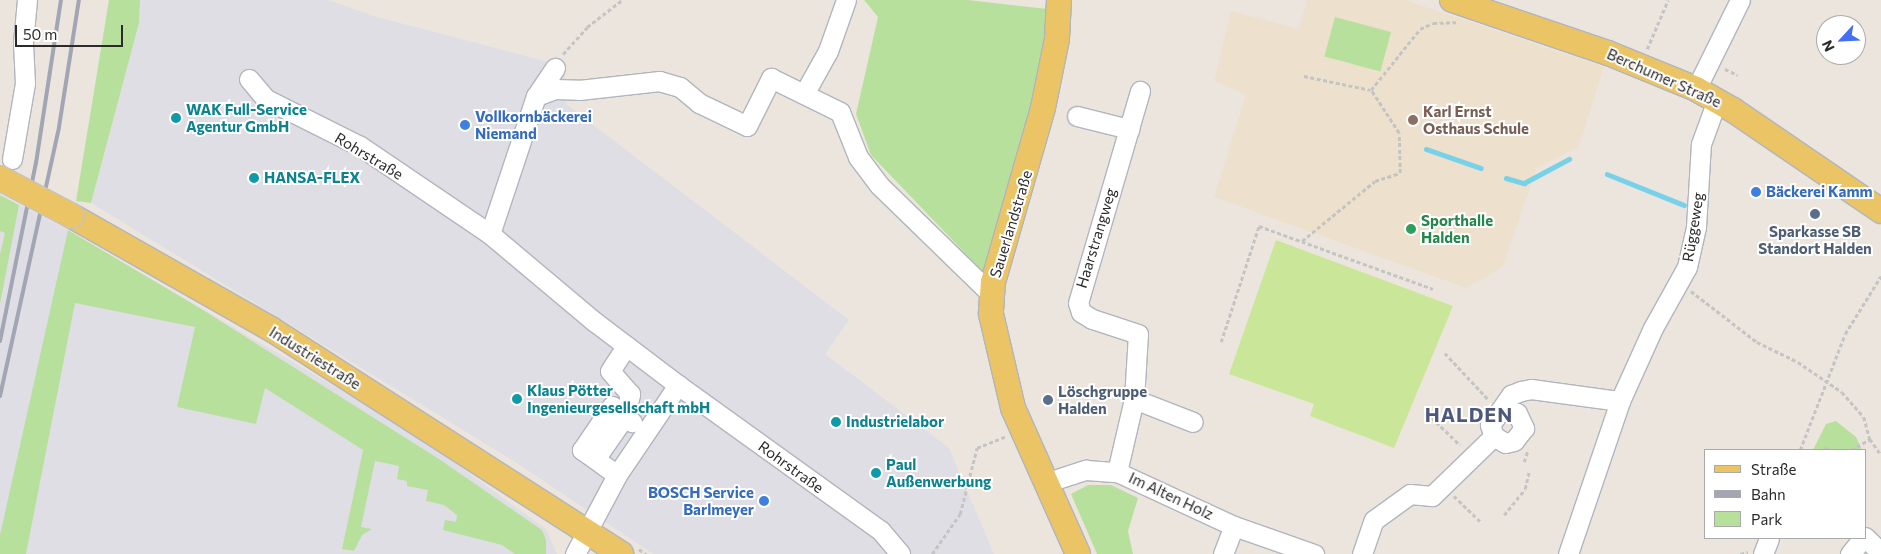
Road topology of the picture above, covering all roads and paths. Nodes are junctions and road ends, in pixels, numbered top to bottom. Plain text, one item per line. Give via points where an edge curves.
1 (27, 0) edge
2 (622, 0) edge
3 (846, 0) edge
4 (1059, 0) edge
5 (1452, 0) edge
6 (1668, 0) edge
7 (1740, 0) edge
8 (1475, 7) junction
9 (1727, 64) dead end
10 (1641, 66) junction
11 (555, 68) joint
12 (1738, 75) dead end
13 (1304, 76) dead end
14 (249, 79) dead end
15 (1370, 90) junction
16 (1140, 91) dead end
17 (804, 94) junction
18 (1707, 95) junction
19 (536, 96) junction
20 (1077, 116) dead end
21 (1129, 129) junction
22 (6, 169) edge
23 (1881, 211) edge
24 (490, 234) junction
25 (1301, 241) junction
26 (1881, 276) edge
27 (1680, 282) junction
28 (1433, 288) dead end
29 (991, 294) junction
30 (1221, 342) dead end
31 (626, 346) junction
32 (1445, 353) dead end
33 (1828, 380) junction
34 (678, 385) junction
35 (1134, 398) junction
36 (1620, 401) junction
37 (1502, 411) junction
38 (1427, 413) dead end
39 (625, 416) junction
40 (1193, 422) dead end
41 (1023, 429) junction
42 (645, 433) junction
43 (1870, 439) junction
44 (1487, 442) junction
45 (1825, 447) dead end
46 (1800, 449) edge
47 (1829, 449) edge
48 (1853, 449) edge
49 (1881, 455) edge
50 (1529, 471) dead end
51 (1117, 472) junction
52 (617, 476) junction
53 (1048, 482) junction
54 (1444, 486) junction
55 (1504, 515) dead end
56 (1482, 522) dead end
57 (1234, 526) junction
58 (586, 530) junction
59 (1769, 539) edge
60 (1862, 539) edge
61 (1866, 539) edge
62 (1285, 549) edge
63 (1881, 552) edge
64 (576, 554) edge
65 (621, 554) edge
66 (900, 554) edge
67 (932, 554) edge
68 (1078, 554) edge
69 (1223, 554) edge
70 (1314, 554) edge
71 (1362, 554) edge
72 (1568, 554) edge
73 (1763, 554) edge
74 (1850, 554) edge

1 - 22 street via 23,43 25,83
2 - 11 path via 566,47
3 - 17 street via 828,52
4 - 29 main road, Sauerlandstraße via 1057,39 1043,108
5 - 8 main road, Berchumer Straße
6 - 10 path
7 - 18 street, Rüggeweg
8 - 10 main road, Berchumer Straße
8 - 15 path via 1466,20 1433,23 1420,29
9 - 12 path via 1724,70
10 - 18 main road, Berchumer Straße
11 - 19 street
13 - 15 path
14 - 24 street, Rohrstraße via 266,99 360,146
15 - 25 path via 1399,133 1400,173 1375,181
16 - 21 street, Haarstrangweg
17 - 19 street via 771,78 748,126 699,103 680,87 659,81 579,90 555,89
17 - 29 street via 840,112 858,157 879,186
18 - 23 main road, Berchumer Straße
18 - 27 street, Rüggeweg via 1696,226
19 - 24 street
20 - 21 street
21 - 35 street, Haarstrangweg via 1078,303 1081,312 1092,319 1138,334
22 - 58 main road, Industriestraße, bridge via 72,216 271,329
24 - 31 street, Rohrstraße
25 - 28 path
25 - 30 path via 1259,226
26 - 33 path via 1845,334
27 - 33 path via 1757,342
27 - 36 street, Rüggeweg via 1653,328
29 - 41 main road, Sauerlandstraße via 993,332 1000,362
31 - 34 street, Rohrstraße
31 - 39 street via 610,371 630,394
32 - 37 path
33 - 43 path via 1864,417
33 - 46 path
34 - 42 street
34 - 66 street, Rohrstraße via 882,531
35 - 40 street
35 - 51 street, Haarstrangweg
36 - 37 street via 1531,389 1511,395
36 - 72 street, Rüggeweg
37 - 44 street via 1490,425
37 - 44 street via 1516,413 1522,419 1522,434 1506,443
38 - 44 path via 1462,447
39 - 42 street
39 - 52 street via 595,459
41 - 53 main road, Sauerlandstraße
41 - 67 path via 977,448 960,514
42 - 52 street
43 - 48 path
43 - 49 path
44 - 54 street
45 - 47 path
50 - 55 path via 1524,489
51 - 53 street, Im Alten Holz via 1086,470
51 - 57 street, Im Alten Holz
52 - 58 street
53 - 68 main road, Sauerlandstraße
54 - 56 path
54 - 71 street via 1432,496 1410,494 1374,520
57 - 62 street, Im Alten Holz
57 - 69 street
58 - 64 street
58 - 65 main road, Industriestraße
59 - 73 street
60 - 74 street
61 - 63 street
62 - 70 street, Im Alten Holz

